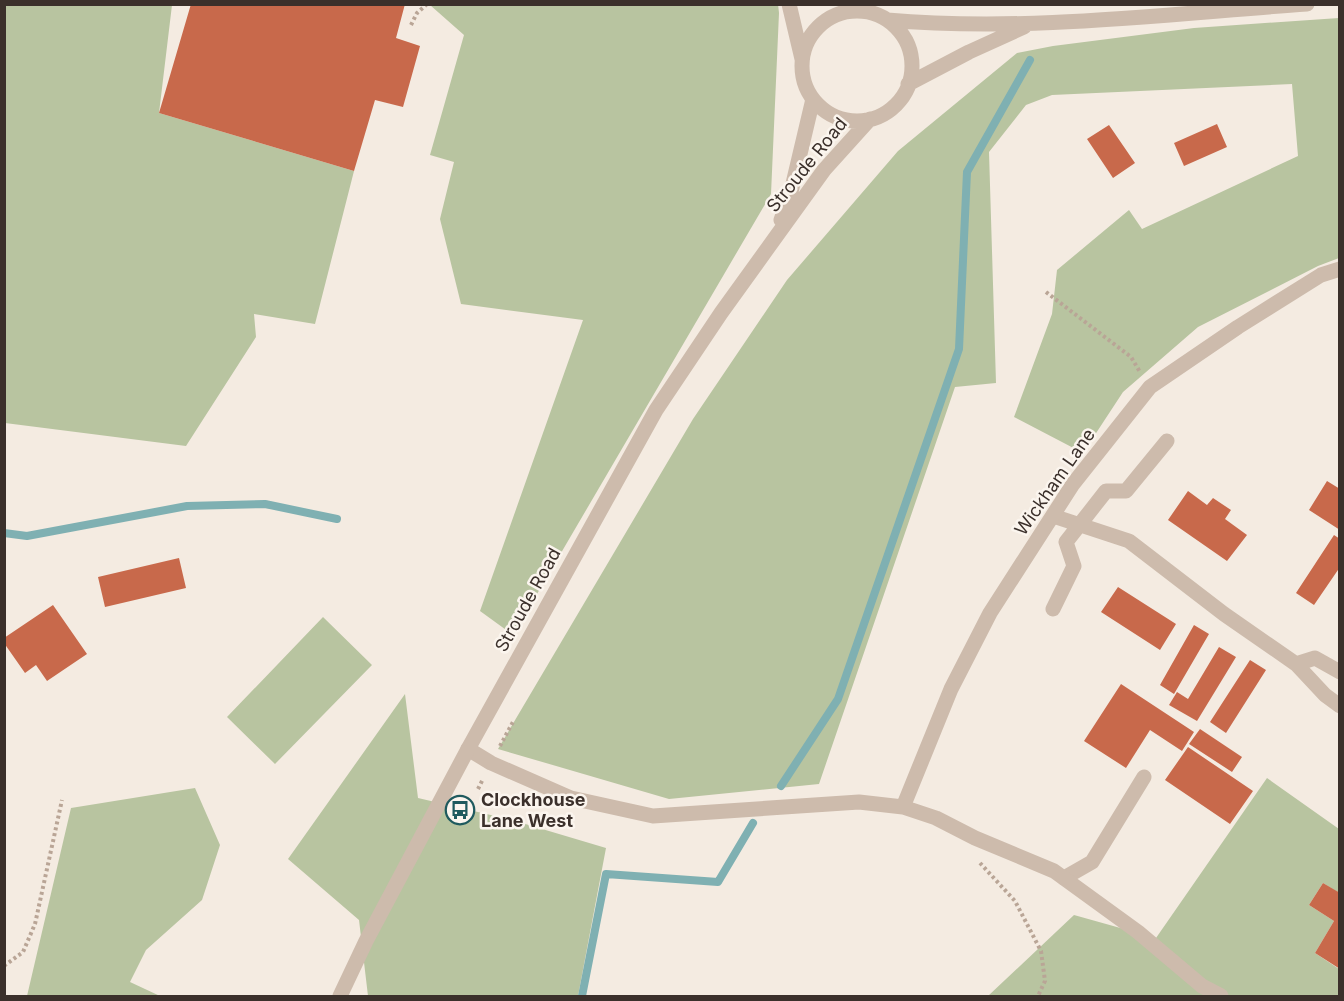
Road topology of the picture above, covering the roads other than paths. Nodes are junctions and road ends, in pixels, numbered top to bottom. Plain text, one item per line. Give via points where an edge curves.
1 (789, 4) edge
2 (1307, 4) edge
3 (850, 8) edge
4 (887, 20) junction
5 (1032, 23) junction
6 (802, 59) junction
7 (908, 84) junction
8 (813, 99) junction
9 (870, 119) junction
10 (775, 237) junction
11 (1340, 268) edge
12 (1167, 441) dead end
13 (1053, 516) junction
14 (1079, 525) junction
15 (1053, 609) dead end
16 (1296, 664) junction
17 (1340, 672) edge
18 (1340, 706) edge
19 (468, 749) junction
20 (1144, 777) dead end
21 (903, 807) junction
22 (1064, 878) junction
23 (340, 996) edge
24 (1221, 996) edge

1 - 6 street
2 - 5 street
3 - 4 street
3 - 6 street via 814,31
4 - 5 street
4 - 7 street via 909,48
5 - 7 street
6 - 8 street via 804,80
7 - 9 street via 900,100
8 - 9 street via 838,117
8 - 10 street, Stroude Road via 791,192
9 - 10 street, Stroude Road via 824,170
10 - 19 street, Stroude Road via 656,410
11 - 13 street, Wickham Lane via 1321,275 1150,387 1073,484
12 - 14 street via 1126,491 1106,491
13 - 14 street
13 - 21 street, Wickham Lane via 990,613 951,689
14 - 15 street via 1066,542 1074,566
14 - 16 street via 1129,541
16 - 17 street via 1316,657
16 - 18 street
19 - 21 street via 571,798 653,816 859,802
19 - 23 street, Stroude Road
20 - 22 street via 1092,862
21 - 22 street via 936,818
22 - 24 street via 1138,932 1202,986

